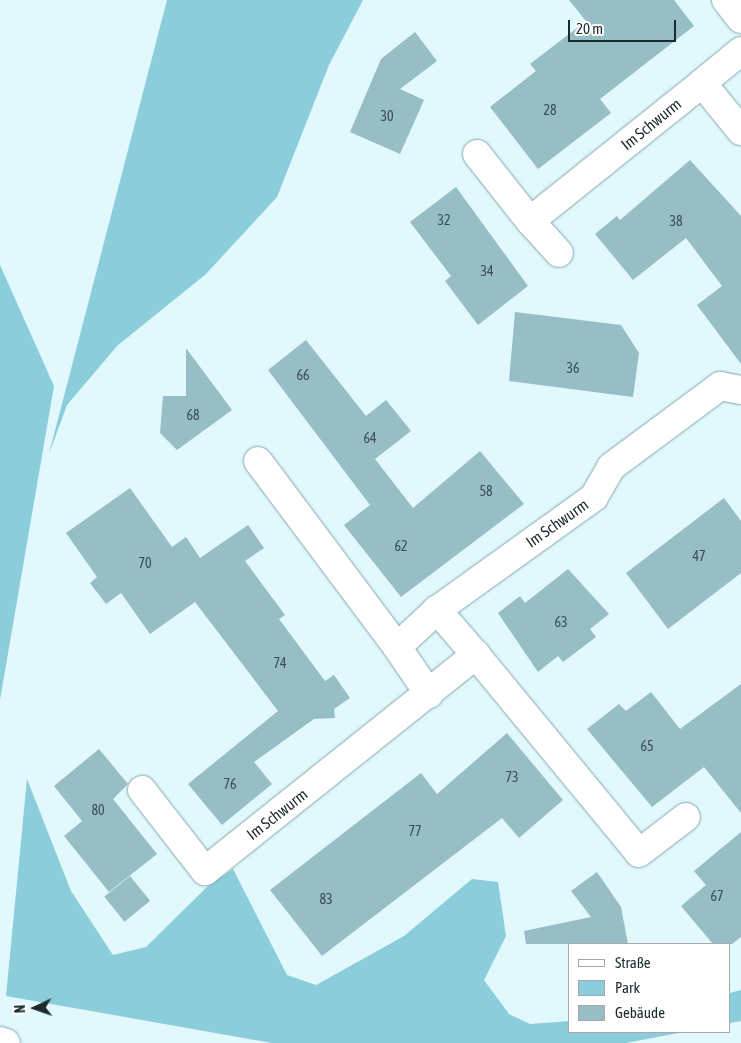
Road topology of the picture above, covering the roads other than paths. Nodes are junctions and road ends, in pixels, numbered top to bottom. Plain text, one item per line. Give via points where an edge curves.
1 (726, 0) edge
2 (741, 19) edge
3 (741, 51) edge
4 (702, 83) junction
5 (741, 132) edge
6 (477, 154) dead end
7 (530, 221) junction
8 (559, 254) dead end
9 (741, 390) edge
10 (258, 461) dead end
11 (437, 610) junction
12 (397, 647) junction
13 (476, 655) junction
14 (429, 694) junction
15 (142, 790) dead end
16 (686, 817) dead end
17 (0, 1041) edge
18 (6, 1043) edge

1 - 2 street
3 - 4 street, Im Schwurm
4 - 5 street
4 - 7 street, Im Schwurm
6 - 7 street
7 - 8 street
9 - 11 street, Im Schwurm via 720,386 611,467 594,497
10 - 12 street
11 - 12 street, Im Schwurm
11 - 13 street
12 - 14 street
13 - 14 street, Im Schwurm
13 - 16 street via 639,853
14 - 15 street, Im Schwurm via 205,871
17 - 18 street

